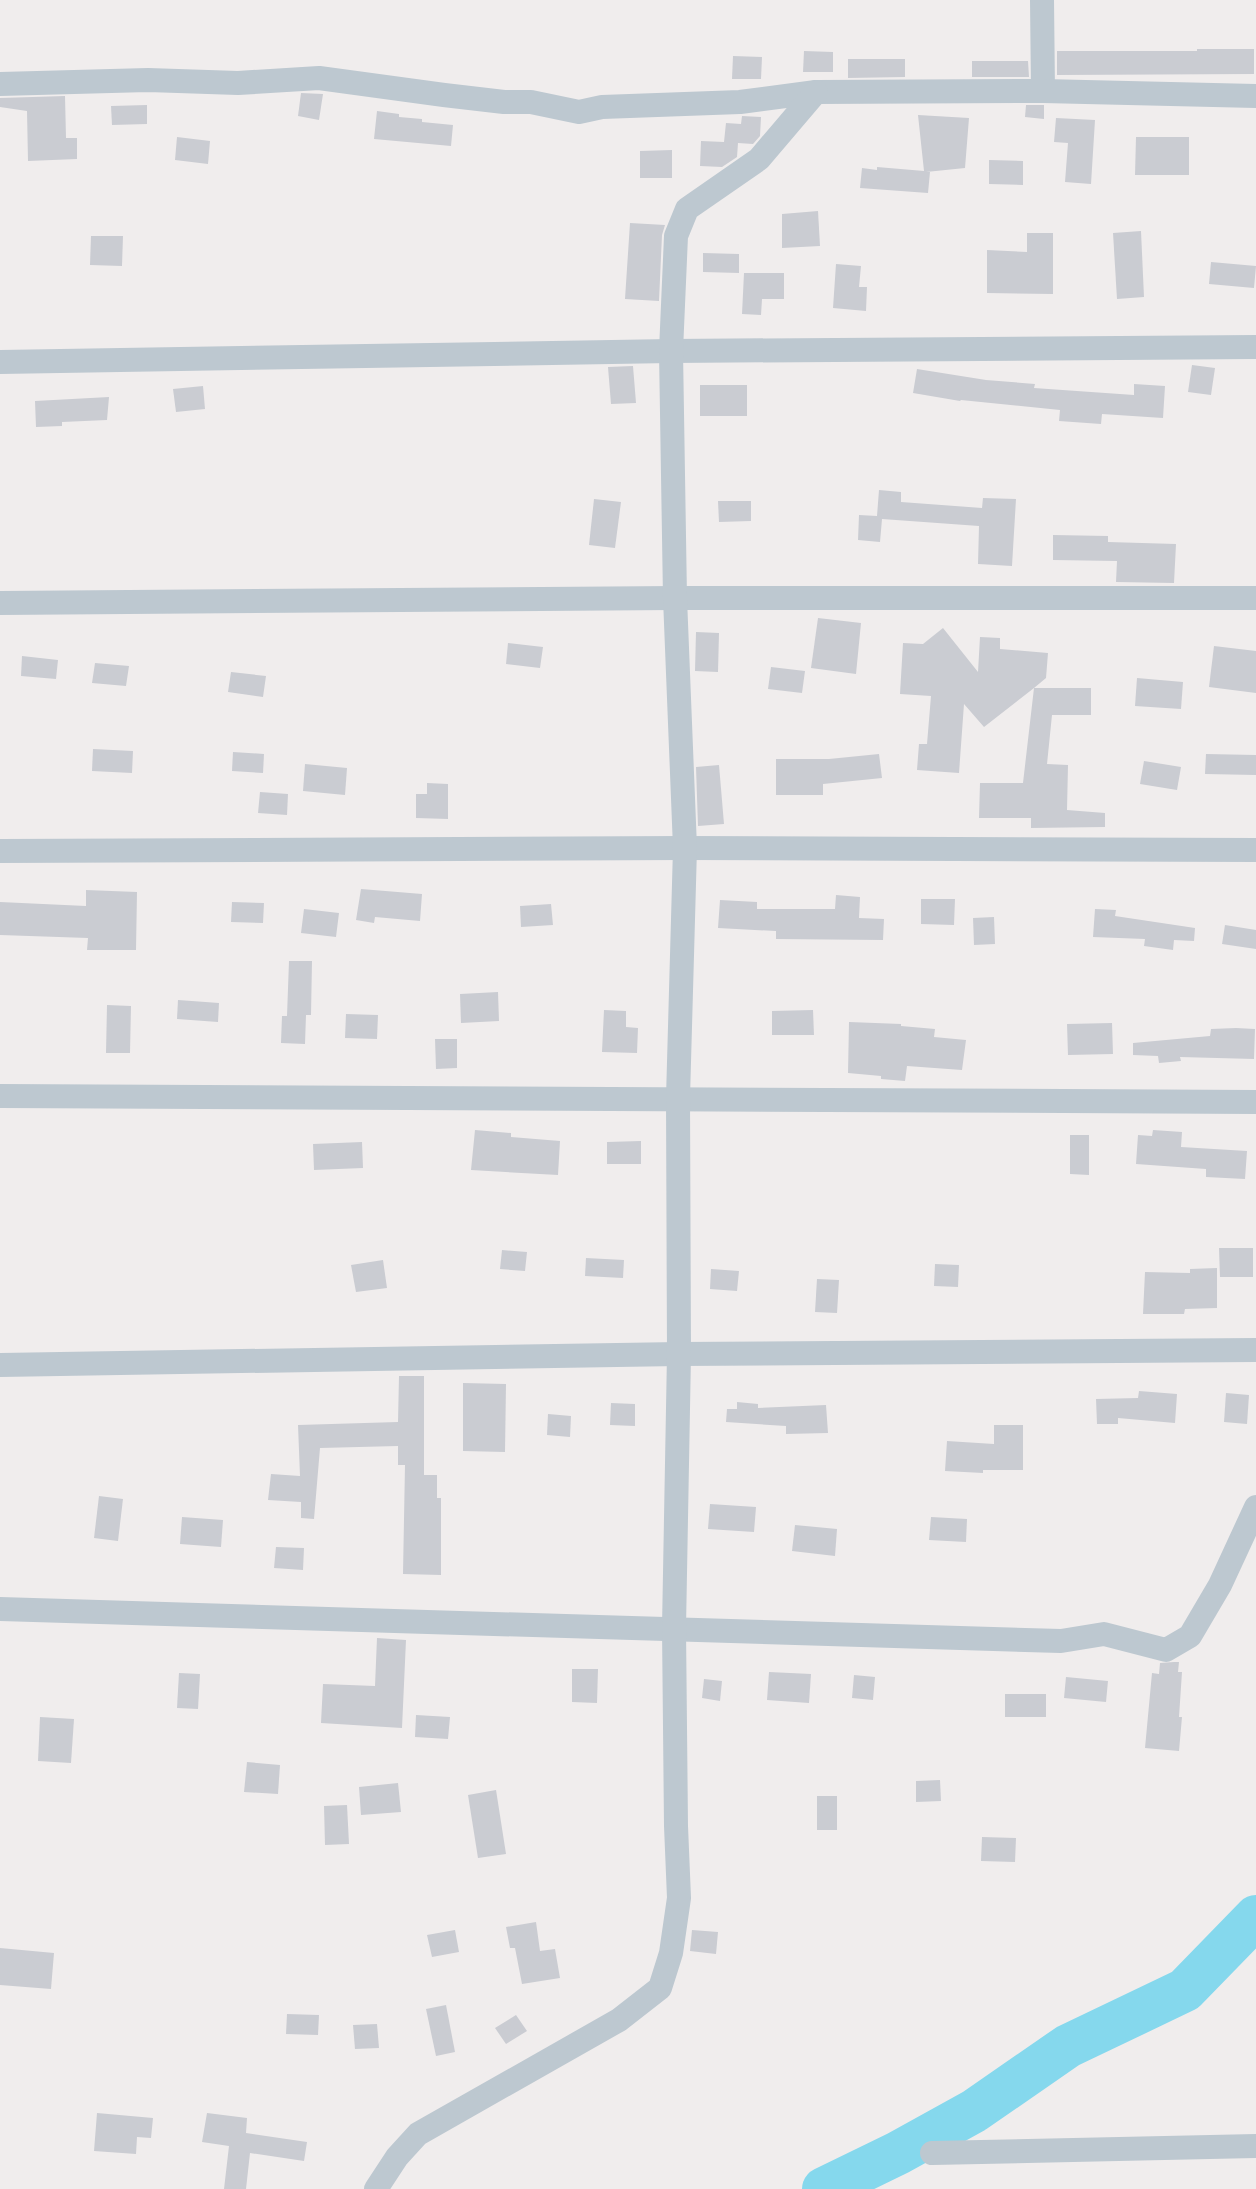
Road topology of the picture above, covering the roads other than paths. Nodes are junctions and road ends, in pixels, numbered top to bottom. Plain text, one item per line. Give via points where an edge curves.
1 (1042, 0) edge
2 (0, 84) edge
3 (1042, 91) junction
4 (816, 92) junction
5 (1256, 96) edge
6 (1256, 347) edge
7 (671, 351) junction
8 (0, 362) edge
9 (675, 598) junction
10 (1256, 598) edge
11 (0, 603) edge
12 (685, 848) junction
13 (1256, 850) edge
14 (0, 851) edge
15 (0, 1096) edge
16 (678, 1098) junction
17 (1256, 1102) edge
18 (1256, 1350) edge
19 (679, 1354) junction
20 (0, 1365) edge
21 (1256, 1507) edge
22 (0, 1609) edge
23 (674, 1628) junction
24 (1256, 2146) edge
25 (932, 2153) dead end
26 (376, 2189) edge

1 - 3 street
2 - 4 street via 148,80 238,83 319,78 504,102 531,102 579,112 602,107 740,102
3 - 4 street
3 - 5 street
4 - 7 street via 759,159 687,210 676,236
6 - 7 street
7 - 8 street
7 - 9 street
9 - 10 street
9 - 11 street
9 - 12 street
12 - 13 street
12 - 14 street
12 - 16 street
15 - 16 street
16 - 17 street
16 - 19 street
18 - 19 street
19 - 20 street
19 - 23 street
21 - 23 street via 1220,1585 1190,1636 1166,1650 1104,1634 1061,1641
22 - 23 street
23 - 26 street via 680,1898 671,1953 660,1988 619,2020 418,2133
24 - 25 street

